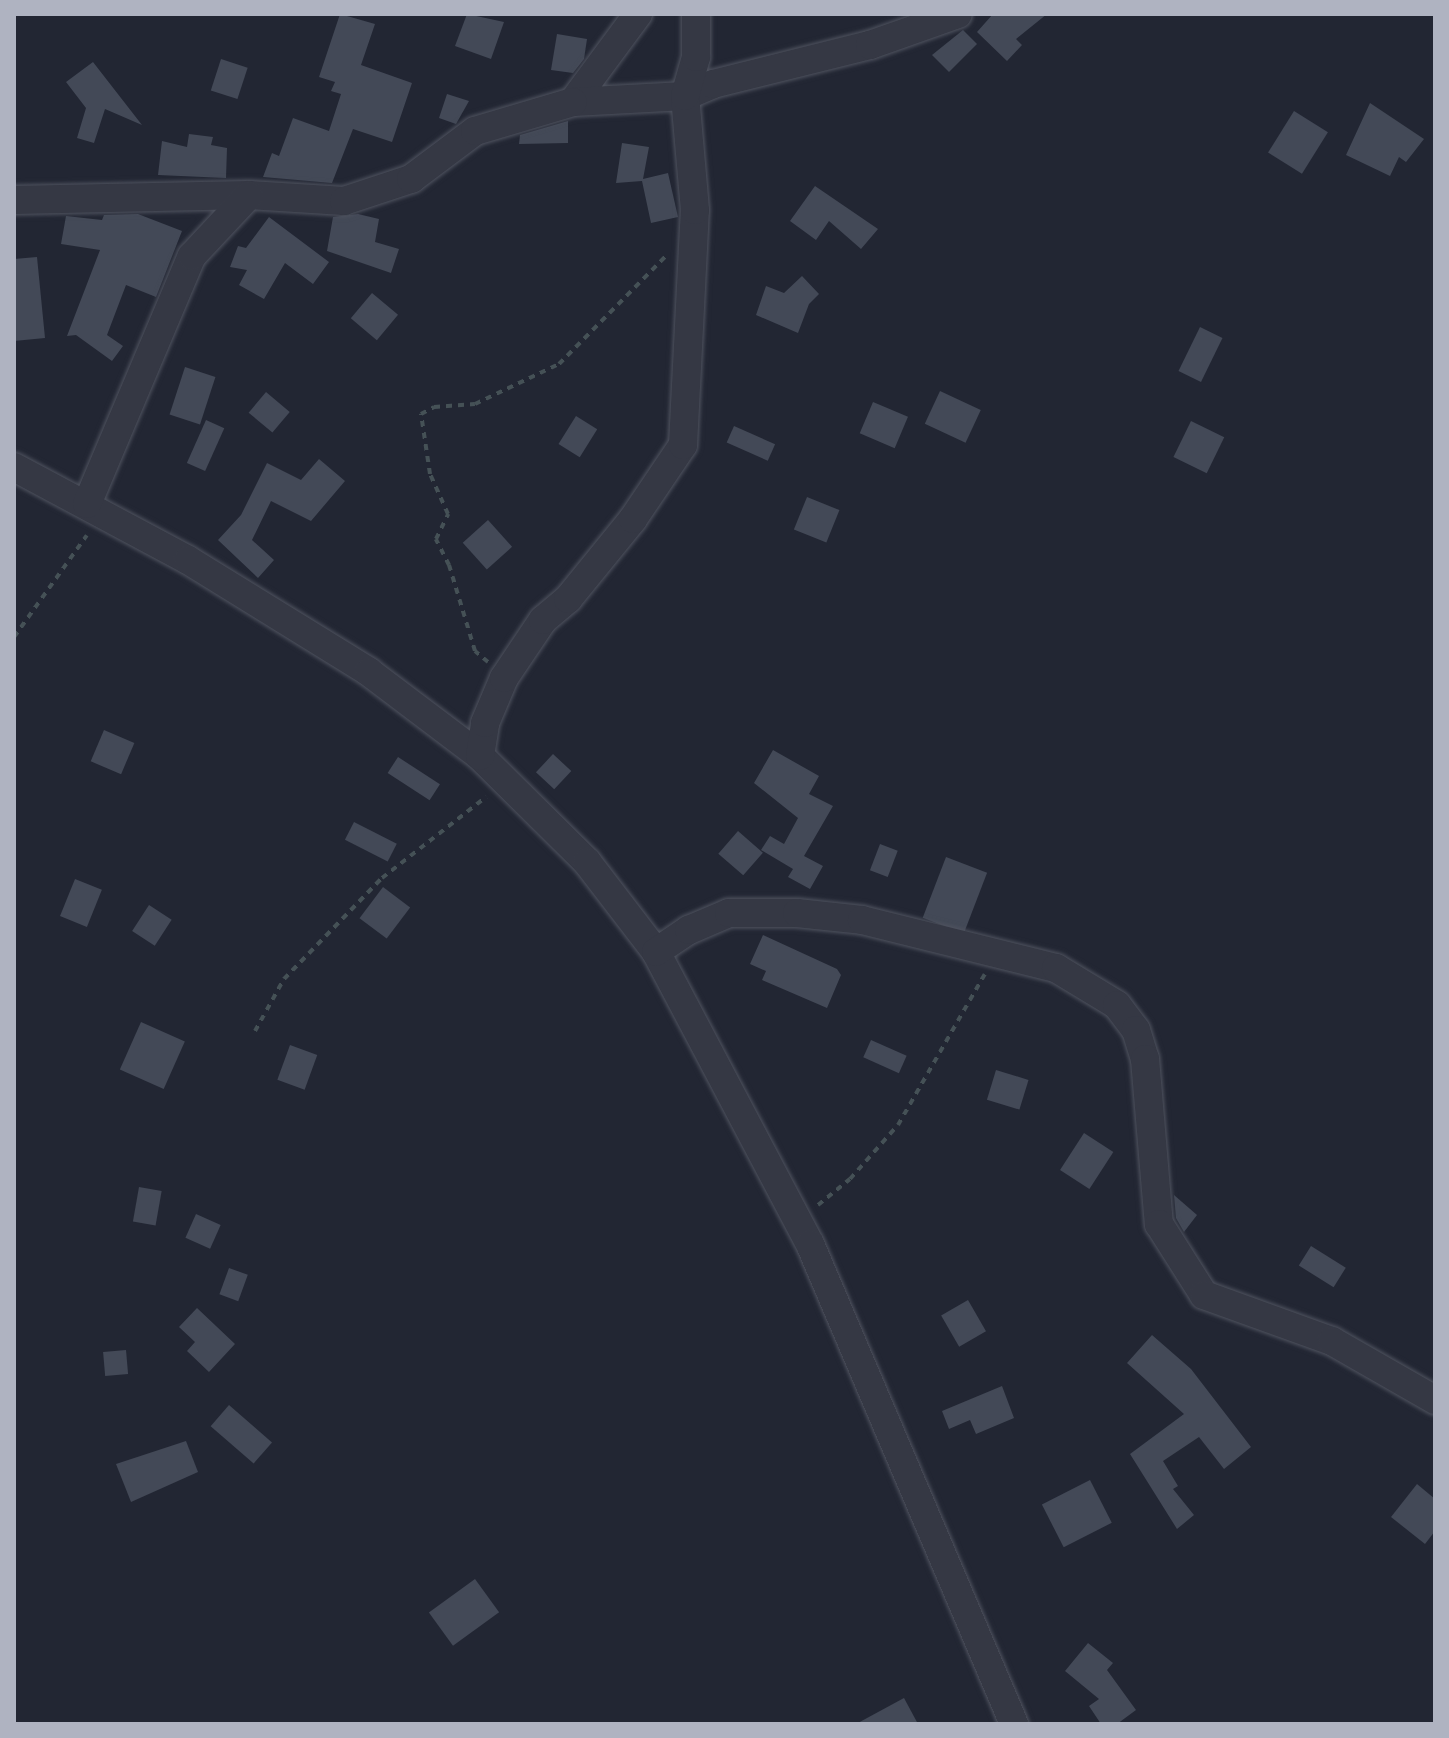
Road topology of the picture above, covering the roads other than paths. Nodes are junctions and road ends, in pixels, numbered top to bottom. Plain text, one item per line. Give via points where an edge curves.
1 (638, 14) edge
2 (696, 14) edge
3 (958, 14) edge
4 (685, 96) junction
5 (573, 102) junction
6 (249, 195) junction
7 (14, 200) edge
8 (14, 467) edge
9 (94, 509) junction
10 (480, 756) junction
11 (656, 952) junction
12 (1435, 1400) edge
13 (1014, 1724) edge

1 - 5 street
2 - 4 street via 696,57
3 - 4 street via 870,45 713,84
4 - 5 street
4 - 10 street via 693,237 683,445 633,519 568,599 543,620 504,678 485,723
5 - 6 street via 475,131 411,179 344,201
6 - 7 street
6 - 9 street via 192,256
8 - 9 street
9 - 10 street via 369,672
10 - 11 street via 587,862
11 - 12 street via 729,913 784,913 862,920 1056,968 1117,1005 1136,1030 1145,1059 1159,1224 1204,1295 1332,1341
11 - 13 street via 798,1221

